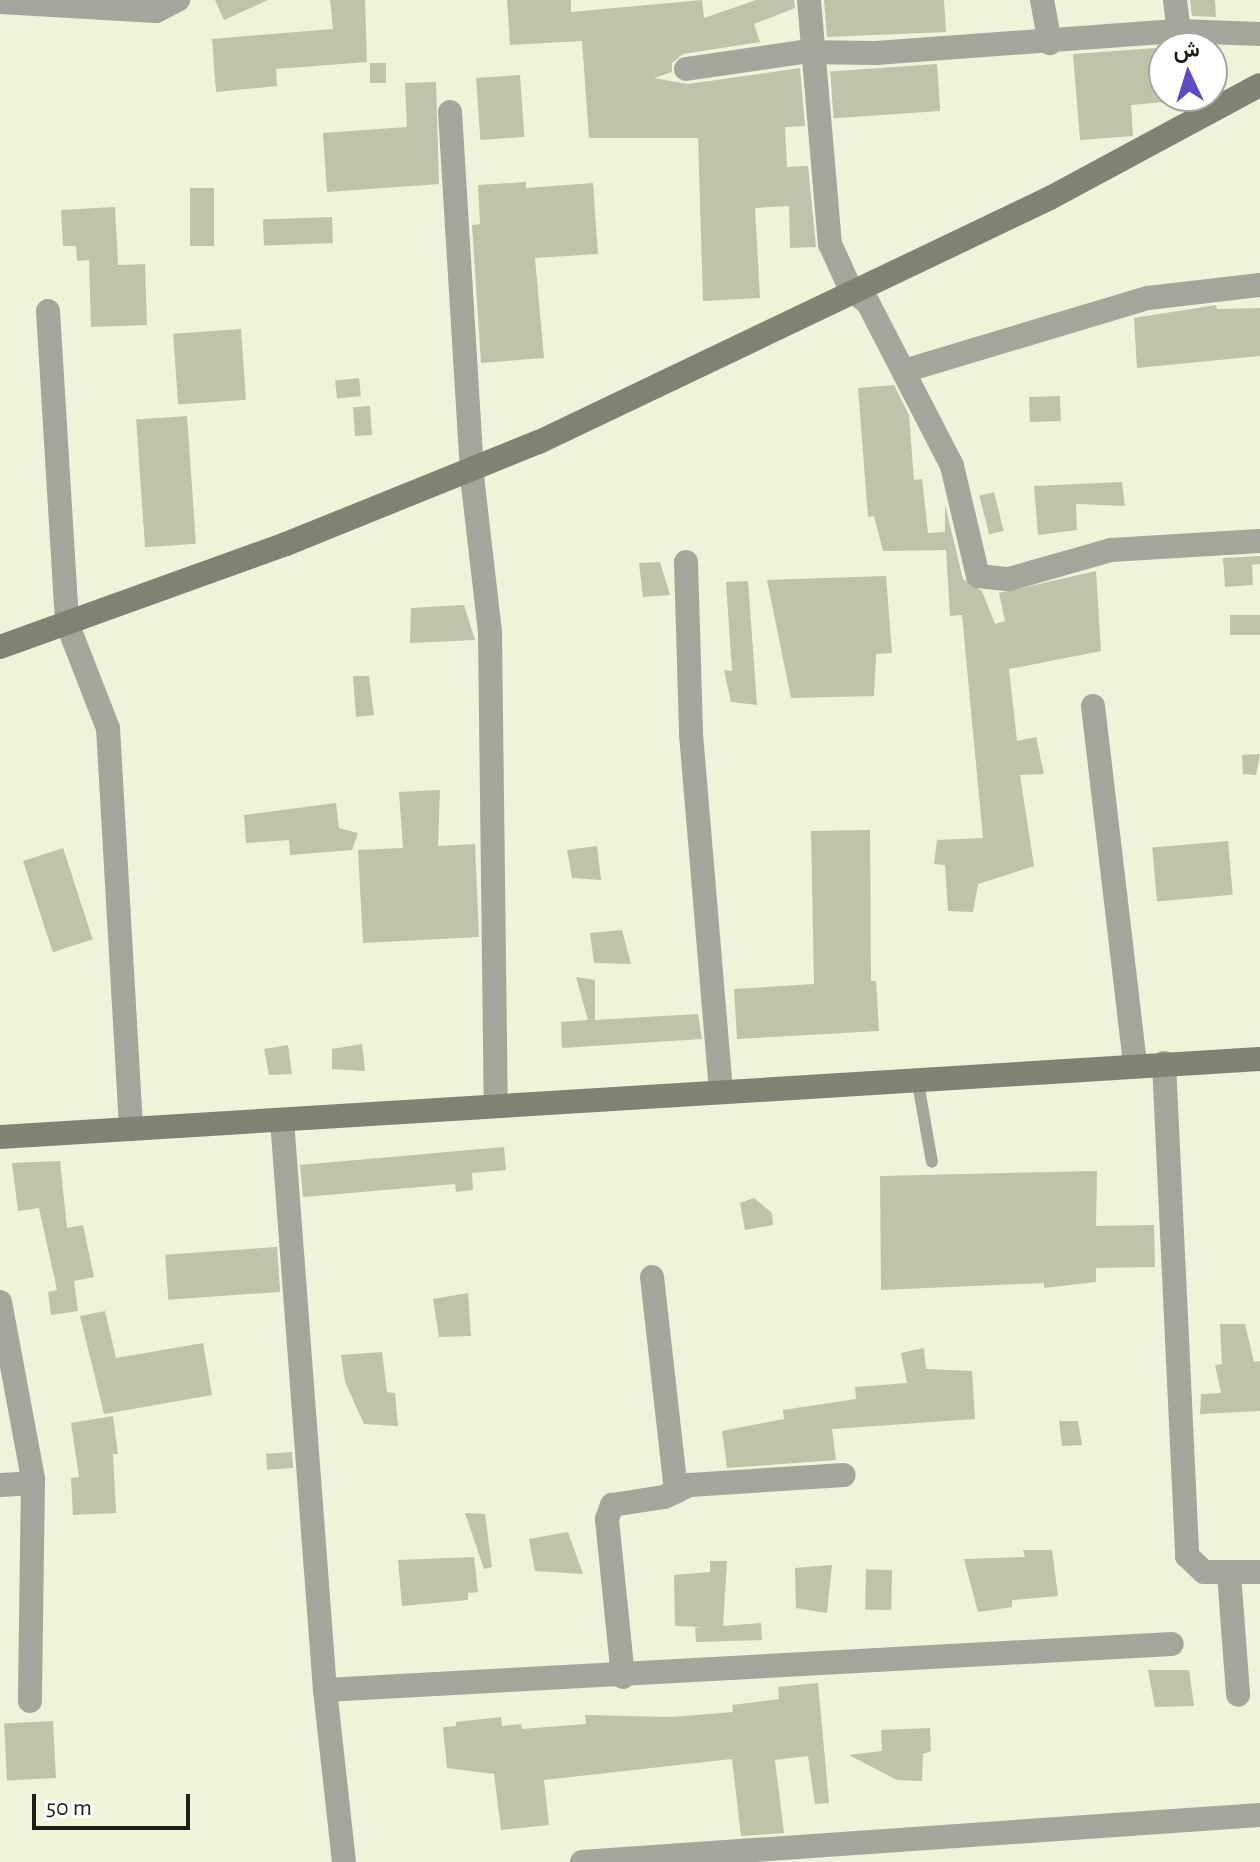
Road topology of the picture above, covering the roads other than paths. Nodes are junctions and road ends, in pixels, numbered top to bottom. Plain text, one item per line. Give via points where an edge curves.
1 (178, 0) edge
2 (809, 0) edge
3 (1042, 0) edge
4 (1175, 0) edge
5 (0, 2) edge
6 (1179, 31) junction
7 (1260, 34) edge
8 (1050, 43) junction
9 (815, 52) junction
10 (686, 69) dead end
11 (1260, 85) edge
12 (450, 112) dead end
13 (1260, 285) edge
14 (851, 290) junction
15 (48, 311) dead end
16 (904, 371) junction
17 (472, 468) junction
18 (1260, 541) edge
19 (686, 562) dead end
20 (67, 623) junction
21 (0, 647) edge
22 (1093, 706) dead end
23 (1260, 1059) edge
24 (1164, 1063) junction
25 (1135, 1064) junction
26 (917, 1078) junction
27 (721, 1091) junction
28 (496, 1106) junction
29 (282, 1120) junction
30 (131, 1129) junction
31 (0, 1137) edge
32 (932, 1162) dead end
33 (652, 1277) dead end
34 (0, 1302) edge
35 (844, 1475) dead end
36 (33, 1483) junction
37 (0, 1485) edge
38 (676, 1492) junction
39 (1260, 1572) edge
40 (1229, 1574) junction
41 (1172, 1644) dead end
42 (623, 1677) junction
43 (325, 1690) junction
44 (1238, 1695) dead end
45 (30, 1701) dead end
46 (1260, 1815) edge
47 (344, 1862) edge
48 (582, 1862) edge

1 - 5 street via 156,11
2 - 9 street
3 - 8 street
4 - 6 street
6 - 7 street
6 - 8 street
8 - 9 street
9 - 10 street
9 - 14 street via 830,244
11 - 14 street via 1050,198
12 - 17 street
13 - 16 street via 1148,298
14 - 16 street via 868,303
14 - 17 street via 539,442
15 - 20 street
16 - 18 street via 952,466 974,570 983,579 1009,579 1111,550
17 - 20 street via 286,544
17 - 28 street via 490,633
19 - 27 street via 691,734
20 - 21 street
20 - 30 street via 81,671 106,714
22 - 25 street
23 - 24 street
24 - 25 street
24 - 40 street via 1186,1548 1191,1564 1204,1572
25 - 26 street
26 - 27 street
26 - 32 lane
27 - 28 street
28 - 29 street
29 - 30 street
29 - 43 street
30 - 31 street
33 - 38 street
34 - 36 street
35 - 38 street via 698,1484
36 - 37 street
36 - 45 street
38 - 42 street via 616,1503 607,1514
39 - 40 street
40 - 44 street
41 - 42 street
42 - 43 street
43 - 47 street
46 - 48 street

